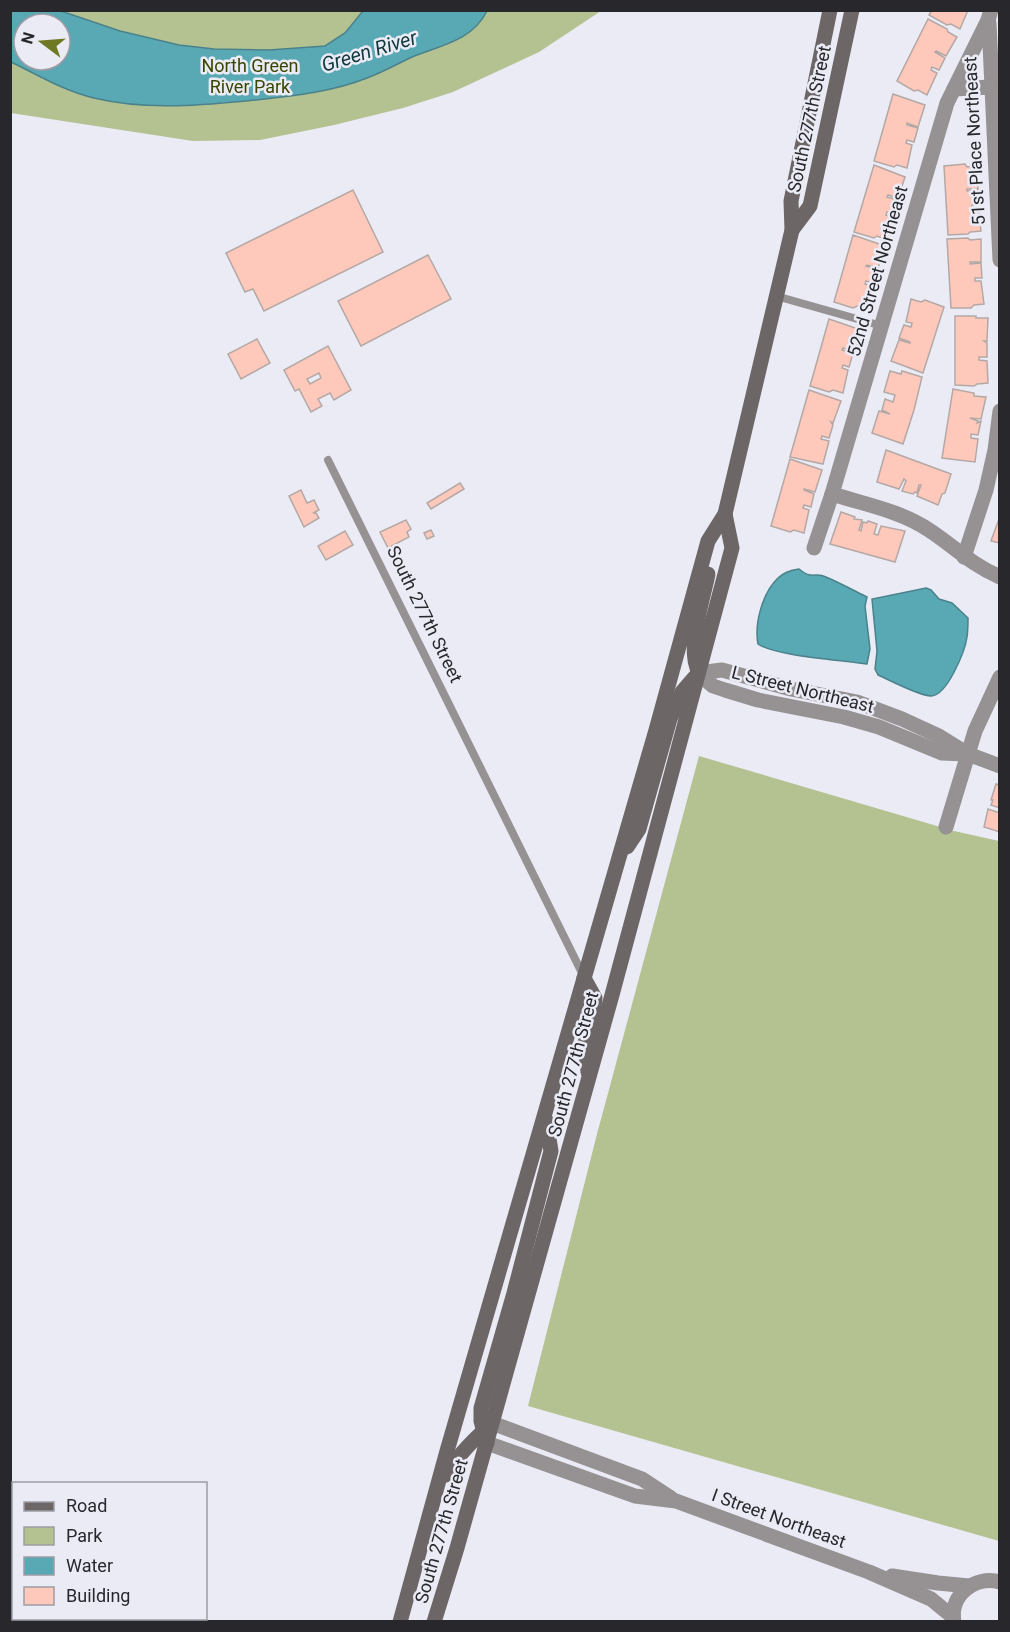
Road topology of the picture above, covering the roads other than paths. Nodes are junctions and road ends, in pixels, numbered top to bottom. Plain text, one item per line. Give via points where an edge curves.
1 (830, 10) edge
2 (852, 10) edge
3 (990, 15) edge
4 (997, 86) edge
5 (954, 89) junction
6 (792, 230) junction
7 (999, 260) edge
8 (777, 296) junction
9 (882, 326) junction
10 (999, 411) edge
11 (327, 460) dead end
12 (832, 494) junction
13 (725, 514) junction
14 (708, 541) junction
15 (814, 548) dead end
16 (964, 557) junction
17 (999, 577) edge
18 (699, 673) junction
19 (999, 677) edge
20 (968, 754) junction
21 (999, 766) edge
22 (946, 827) dead end
23 (618, 860) junction
24 (584, 978) junction
25 (589, 1081) junction
26 (545, 1113) junction
27 (487, 1432) junction
28 (433, 1503) junction
29 (869, 1572) junction
30 (999, 1582) edge
31 (969, 1586) junction
32 (954, 1619) edge
33 (400, 1622) edge
34 (434, 1622) edge

1 - 6 main road, South 277th Street via 791,201
2 - 6 main road, South 277th Street via 810,206
3 - 4 street, 51st Place Northeast
3 - 5 street, 52nd Street Northeast
4 - 5 street
4 - 7 street, 51st Place Northeast
5 - 9 street, 52nd Street Northeast
6 - 8 main road, South 277th Street
8 - 9 lane
8 - 13 main road, South 277th Street
9 - 12 street, 52nd Street Northeast
10 - 16 street via 986,489
11 - 24 lane, South 277th Street
12 - 15 street, 52nd Street Northeast
12 - 16 street via 909,519
13 - 14 main road, South 277th Street
13 - 18 main road, South 277th Street via 732,548
14 - 18 main road via 710,568 694,647
14 - 23 main road, South 277th Street
16 - 17 street
18 - 20 street, L Street Northeast via 722,670 857,702 902,718
18 - 23 main road via 682,692 670,719 639,829
18 - 25 main road, South 277th Street
19 - 20 street
20 - 21 street, L Street Northeast
20 - 22 street
23 - 24 main road, South 277th Street
24 - 25 main road via 595,998 585,1043
24 - 26 main road, South 277th Street
25 - 27 main road, South 277th Street
26 - 27 main road via 551,1151 481,1408 481,1421
26 - 28 main road, South 277th Street
27 - 28 main road via 455,1460
27 - 29 street, I Street Northeast via 635,1496 676,1501
27 - 34 main road, South 277th Street
28 - 33 main road, South 277th Street
29 - 31 street, I Street Northeast
29 - 32 street, I Street Northeast via 931,1599
30 - 31 street, I Street Northeast via 980,1581
31 - 32 street via 960,1594

